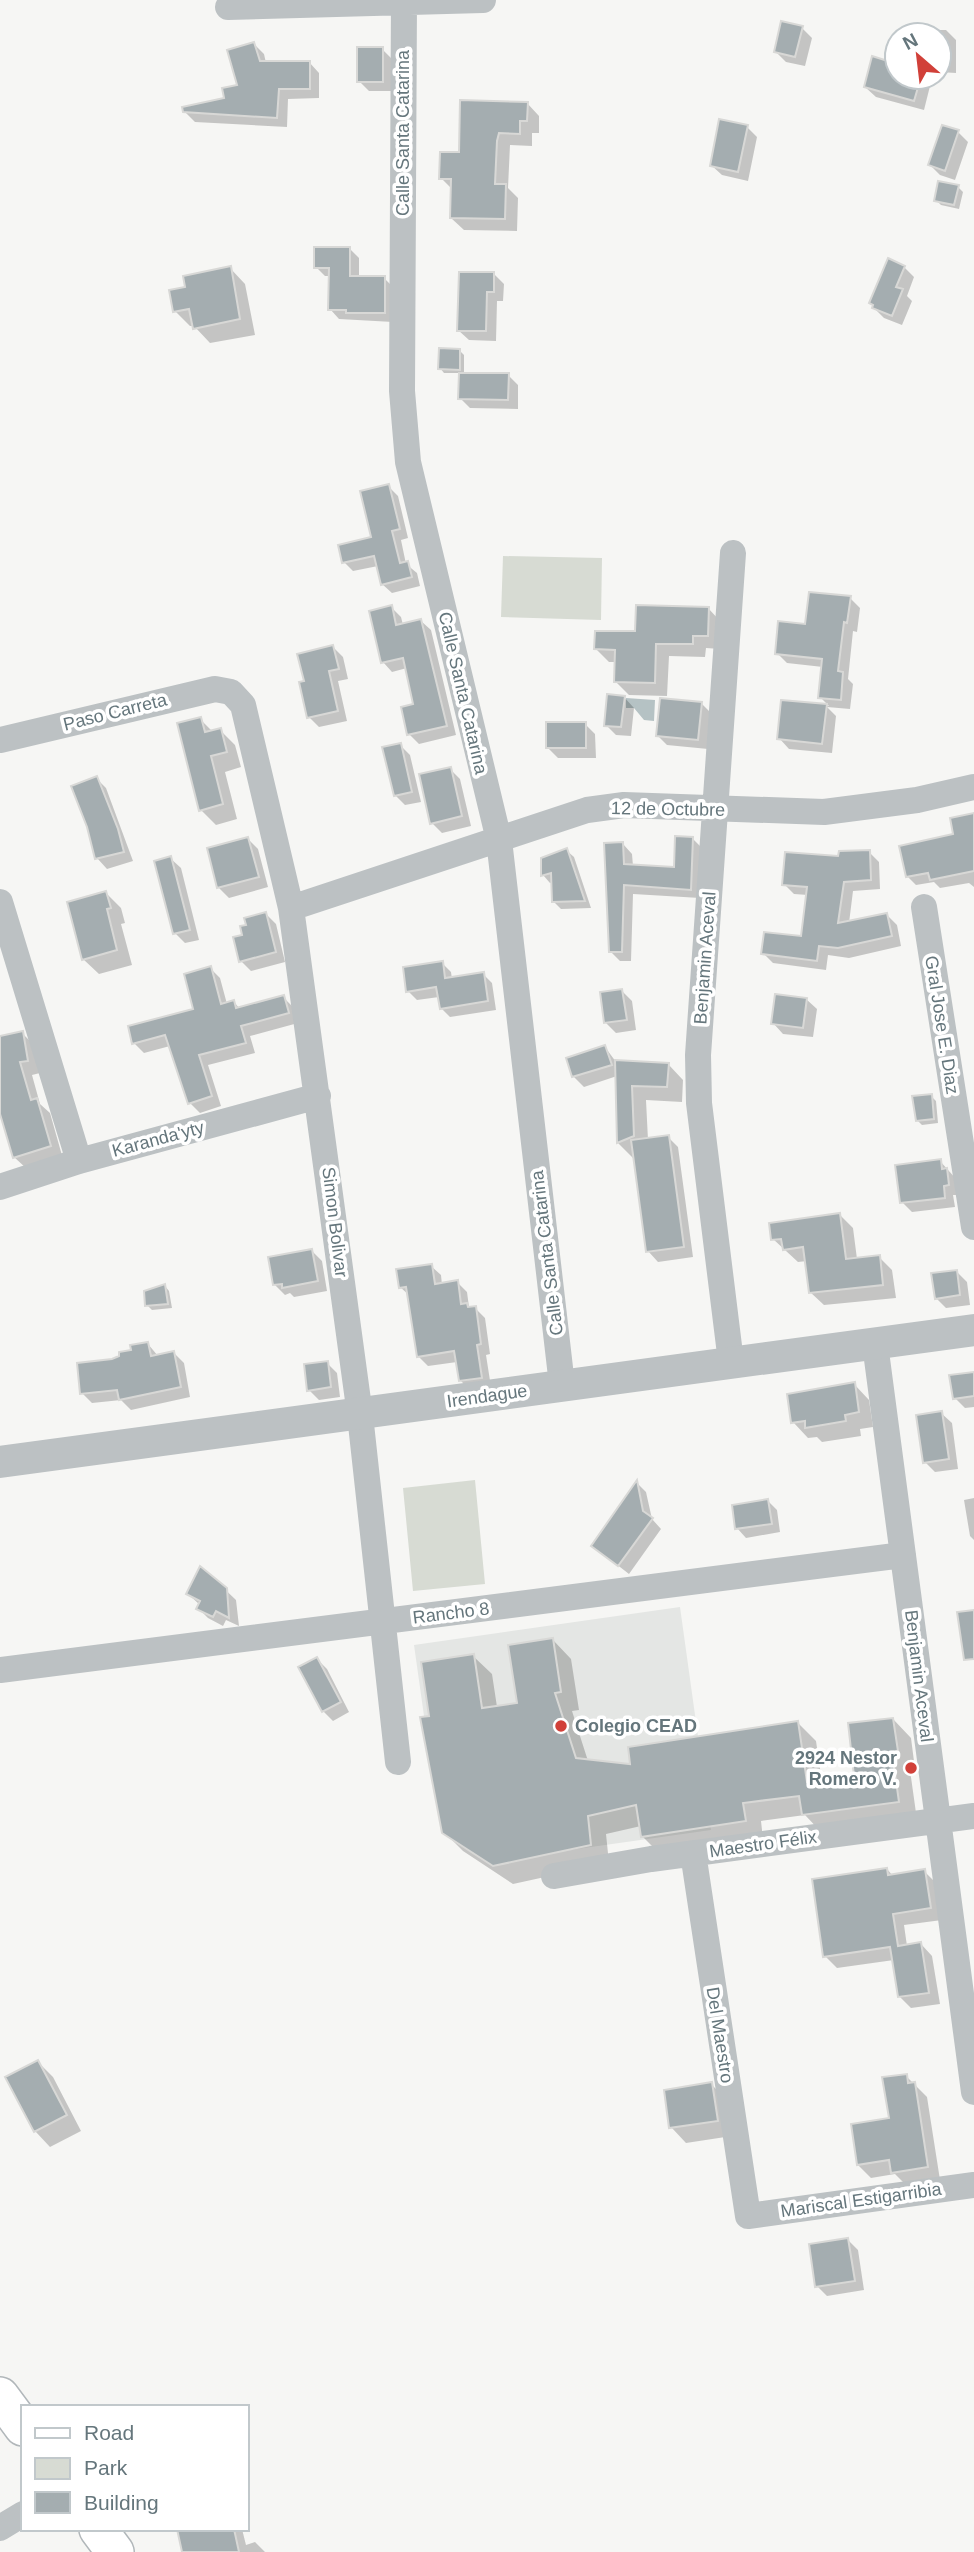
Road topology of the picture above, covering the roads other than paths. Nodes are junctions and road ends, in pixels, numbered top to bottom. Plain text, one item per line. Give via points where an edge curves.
1 (483, 0) edge
2 (404, 2) edge
3 (228, 7) dead end
4 (733, 553) dead end
5 (231, 692) joint
6 (0, 740) edge
7 (974, 787) edge
8 (715, 809) junction
9 (499, 840) junction
10 (0, 902) edge
11 (923, 907) dead end
12 (291, 908) junction
13 (962, 1074) edge
14 (318, 1096) junction
15 (79, 1161) junction
16 (0, 1187) edge
17 (974, 1227) edge
18 (974, 1330) edge
19 (875, 1344) junction
20 (731, 1362) junction
21 (562, 1385) junction
22 (360, 1415) junction
23 (0, 1462) edge
24 (903, 1555) junction
25 (382, 1622) junction
26 (0, 1670) edge
27 (398, 1762) dead end
28 (974, 1816) edge
29 (938, 1821) junction
30 (693, 1853) junction
31 (554, 1876) dead end
32 (974, 2092) edge
33 (974, 2185) edge
34 (748, 2216) joint
35 (0, 2396) edge
36 (21, 2424) edge
37 (21, 2515) edge
38 (0, 2528) edge
39 (99, 2531) edge
40 (115, 2552) edge

1 - 2 street
2 - 3 street
2 - 9 street, Calle Santa Catarina via 401,391 408,462
4 - 8 street, Benjamin Aceval
5 - 6 street, Paso Carreta via 197,692
5 - 12 street, Simon Bolivar via 248,719
7 - 8 street, 12 de Octubre via 824,813
8 - 9 street, 12 de Octubre via 624,805 587,810
8 - 20 street, Benjamin Aceval via 698,1055 699,1103
9 - 12 street, 12 de Octubre
9 - 21 street, Calle Santa Catarina
10 - 15 street
11 - 13 street, Gral Jose E. Diaz
12 - 14 street, Simon Bolivar
13 - 17 street, Gral Jose E. Diaz
14 - 15 street, Karanda'yty
14 - 22 street, Simon Bolivar
15 - 16 street, Karanda'yty
18 - 19 street, Irendague
19 - 20 street, Irendague
19 - 24 street, Benjamin Aceval
20 - 21 street, Irendague
21 - 22 street, Irendague
22 - 23 street, Irendague
22 - 25 street, Simon Bolivar
24 - 25 street, Rancho 8
24 - 29 street, Benjamin Aceval
25 - 26 street, Rancho 8
25 - 27 street, Simon Bolivar
28 - 29 street, Maestro Félix
29 - 30 street, Maestro Félix
29 - 32 street, Benjamin Aceval
30 - 31 street, Maestro Félix
30 - 34 street, Del Maestro
33 - 34 street, Mariscal Estigarribia
35 - 36 main road
37 - 38 street
39 - 40 main road

